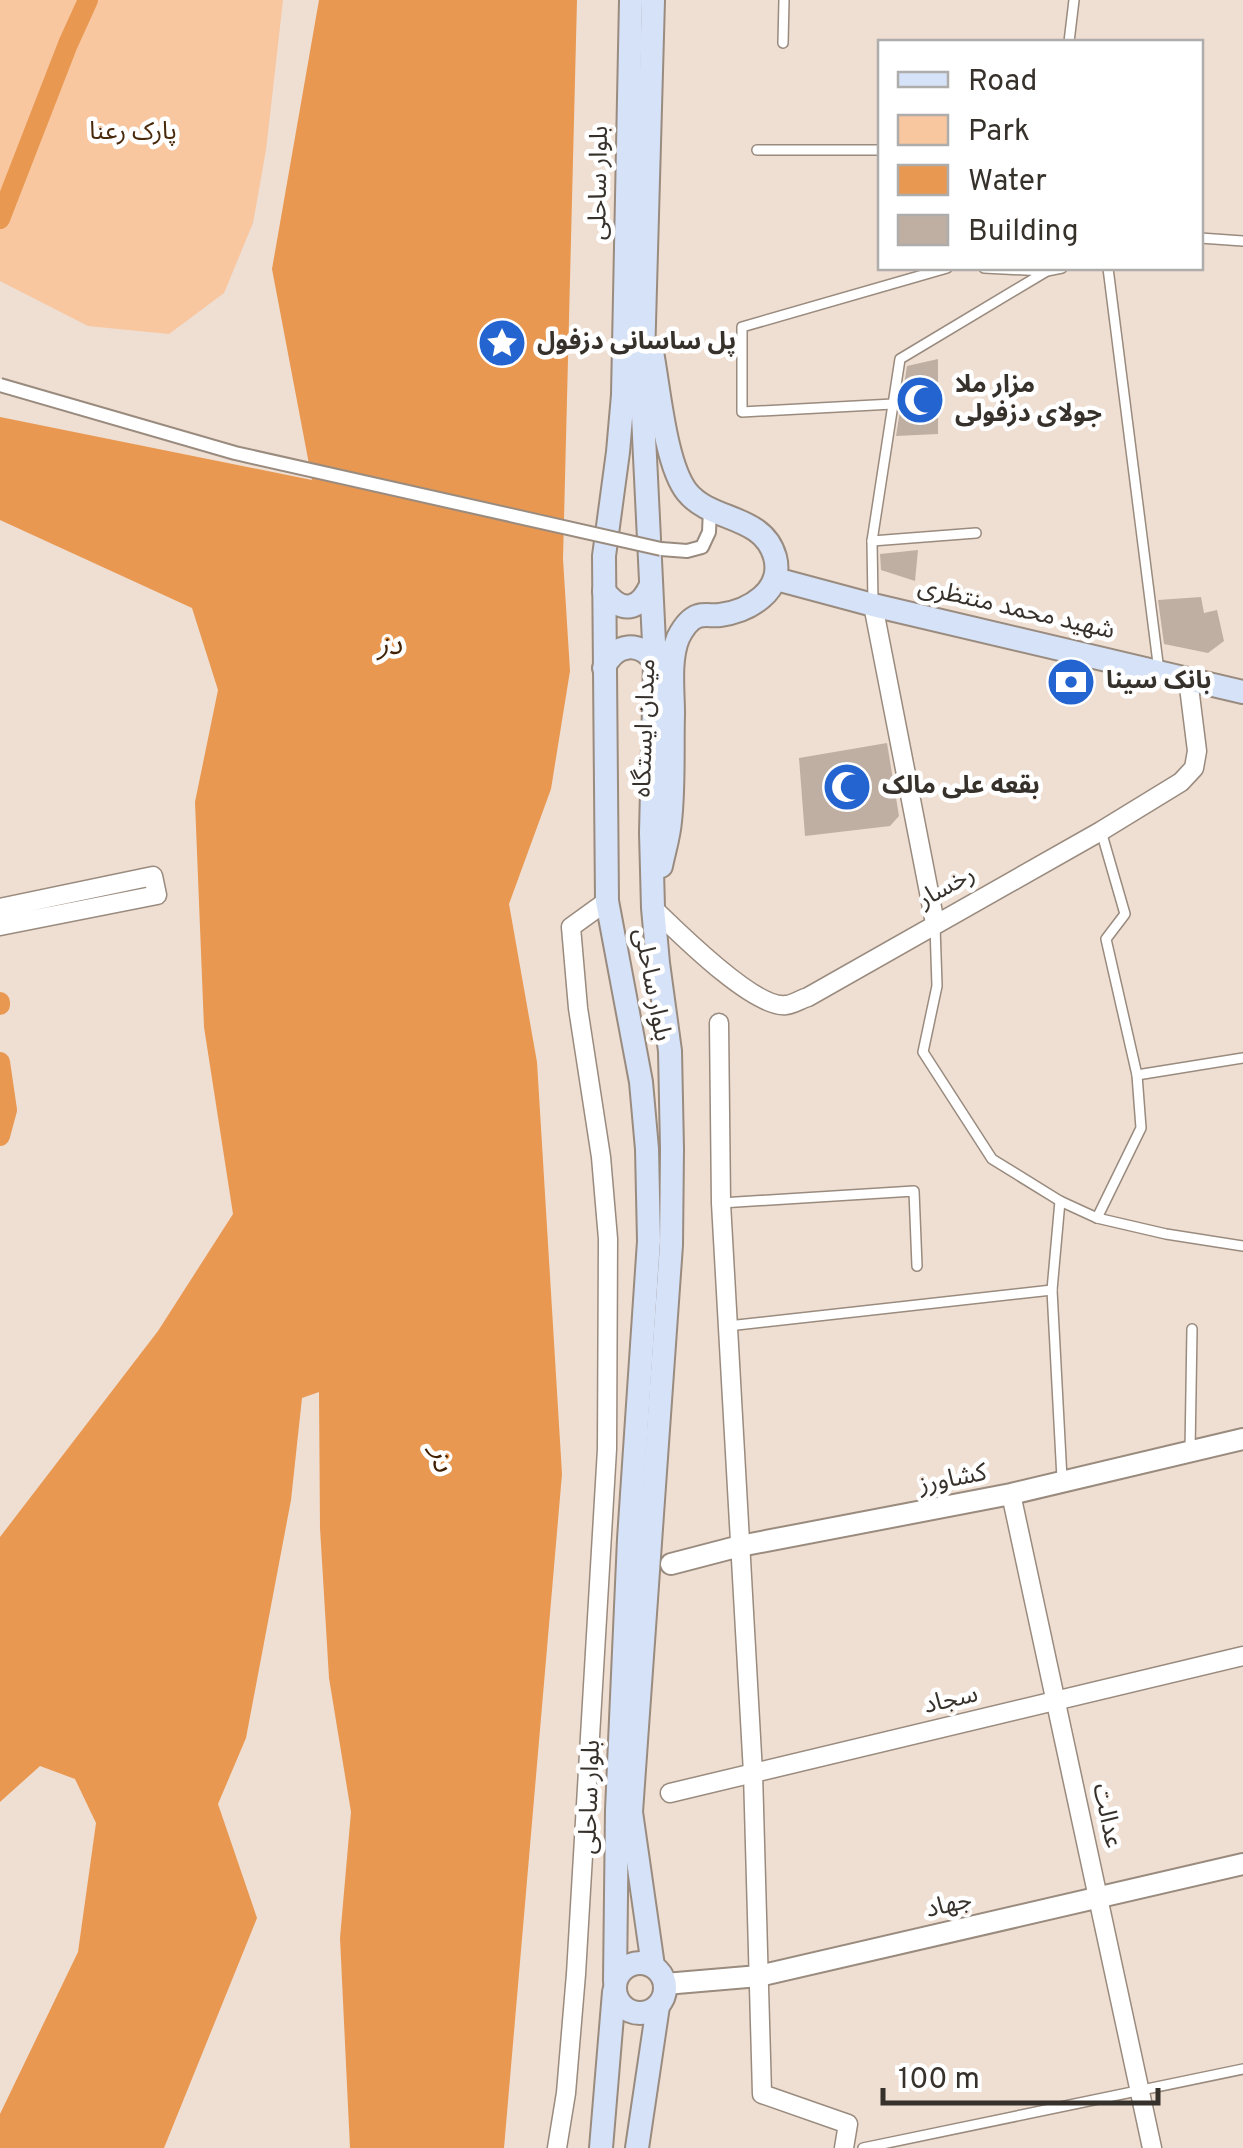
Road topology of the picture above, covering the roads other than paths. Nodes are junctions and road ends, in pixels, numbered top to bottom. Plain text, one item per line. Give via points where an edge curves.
1 (631, 0) edge
2 (653, 0) edge
3 (784, 0) edge
4 (1074, 0) edge
5 (1069, 40) edge
6 (783, 43) dead end
7 (757, 150) dead end
8 (878, 150) edge
9 (1203, 238) edge
10 (1243, 241) edge
11 (940, 270) edge
12 (1045, 270) edge
13 (1108, 270) edge
14 (644, 307) junction
15 (0, 385) edge
16 (892, 404) junction
17 (710, 509) junction
18 (976, 532) dead end
19 (872, 541) junction
20 (776, 578) junction
21 (651, 586) junction
22 (604, 591) junction
23 (873, 605) junction
24 (655, 663) junction
25 (604, 668) junction
26 (1159, 672) junction
27 (1188, 678) junction
28 (1243, 692) edge
29 (1101, 831) junction
30 (607, 902) junction
31 (0, 908) edge
32 (653, 908) junction
33 (935, 923) junction
34 (0, 926) edge
35 (719, 1023) dead end
36 (670, 1051) junction
37 (636, 1057) junction
38 (1243, 1058) edge
39 (1138, 1075) junction
40 (1060, 1201) junction
41 (721, 1203) junction
42 (1096, 1218) junction
43 (1243, 1246) edge
44 (917, 1266) dead end
45 (1052, 1290) junction
46 (728, 1326) junction
47 (1192, 1328) dead end
48 (1243, 1438) edge
49 (1190, 1451) junction
50 (1062, 1482) junction
51 (1011, 1494) junction
52 (740, 1546) junction
53 (671, 1564) dead end
54 (1243, 1656) edge
55 (1056, 1702) junction
56 (753, 1773) junction
57 (670, 1793) dead end
58 (1243, 1864) edge
59 (1098, 1898) junction
60 (759, 1976) junction
61 (659, 1985) junction
62 (615, 1986) junction
63 (1243, 2069) edge
64 (1140, 2090) junction
65 (557, 2148) edge
66 (601, 2148) edge
67 (637, 2148) edge
68 (844, 2148) edge
69 (863, 2148) edge
70 (1152, 2148) edge

1 - 22 main road, بلوار ساحلی via 623,395
2 - 14 main road, بلوار ساحلی
3 - 6 lane
4 - 5 lane
7 - 8 lane
9 - 10 lane
11 - 16 lane via 742,328 742,412
12 - 16 lane via 900,359
13 - 26 lane
14 - 17 main road via 674,467 686,492
14 - 21 main road, بلوار ساحلی
15 - 17 street, bridge via 235,454 661,548 702,546
16 - 19 lane
17 - 20 main road via 753,526 770,543
18 - 19 lane
19 - 23 lane
20 - 23 main road, شهید محمد منتظری
20 - 32 main road, میدان ایستگاه via 745,608 692,618 677,641 670,822
21 - 22 main road via 630,608 614,604
21 - 24 main road, بلوار ساحلی
22 - 25 main road, بلوار ساحلی
23 - 26 main road, شهید محمد منتظری
23 - 33 street
24 - 25 main road via 632,646 614,652
24 - 32 main road, بلوار ساحلی
25 - 30 main road, بلوار ساحلی
26 - 27 main road, شهید محمد منتظری
27 - 28 main road, شهید محمد منتظری
27 - 29 street, رخسار via 1194,768
29 - 33 street, رخسار
29 - 39 lane via 1126,914 1106,939
30 - 37 main road, بلوار ساحلی
30 - 65 street via 572,927 608,1239 607,1431 576,1974
31 - 34 street via 78,901
32 - 33 street, رخسار via 735,981 785,1006
32 - 36 main road, بلوار ساحلی
33 - 40 lane via 937,986 923,1052 992,1159
35 - 41 street
36 - 37 main road via 655,1064
36 - 61 main road, بلوار ساحلی via 671,1246 631,1812
37 - 62 main road, بلوار ساحلی via 649,1241 629,1540
38 - 39 lane
39 - 42 lane via 1141,1128
40 - 42 lane
40 - 45 lane
41 - 44 lane via 914,1191
41 - 46 street
42 - 43 lane
45 - 46 lane
45 - 50 lane
46 - 52 street
47 - 49 lane
48 - 49 street, کشاورز
49 - 50 street, کشاورز
50 - 51 street, کشاورز
51 - 52 street, کشاورز
51 - 55 street, عدالت
52 - 53 street, کشاورز
52 - 56 street
54 - 55 street, سجاد
55 - 56 street, سجاد
55 - 59 street, عدالت
56 - 57 street, سجاد
56 - 60 street
58 - 59 street, جهاد
59 - 60 street, جهاد
59 - 64 street, عدالت
60 - 61 street, جهاد
60 - 68 street via 762,2094 848,2124
61 - 62 main road via 642,1963 621,1971
61 - 62 main road via 649,2012 638,2014 618,2002
61 - 67 main road, بلوار ساحلی
62 - 66 main road, بلوار ساحلی
63 - 64 lane
64 - 69 lane
64 - 70 street, عدالت

